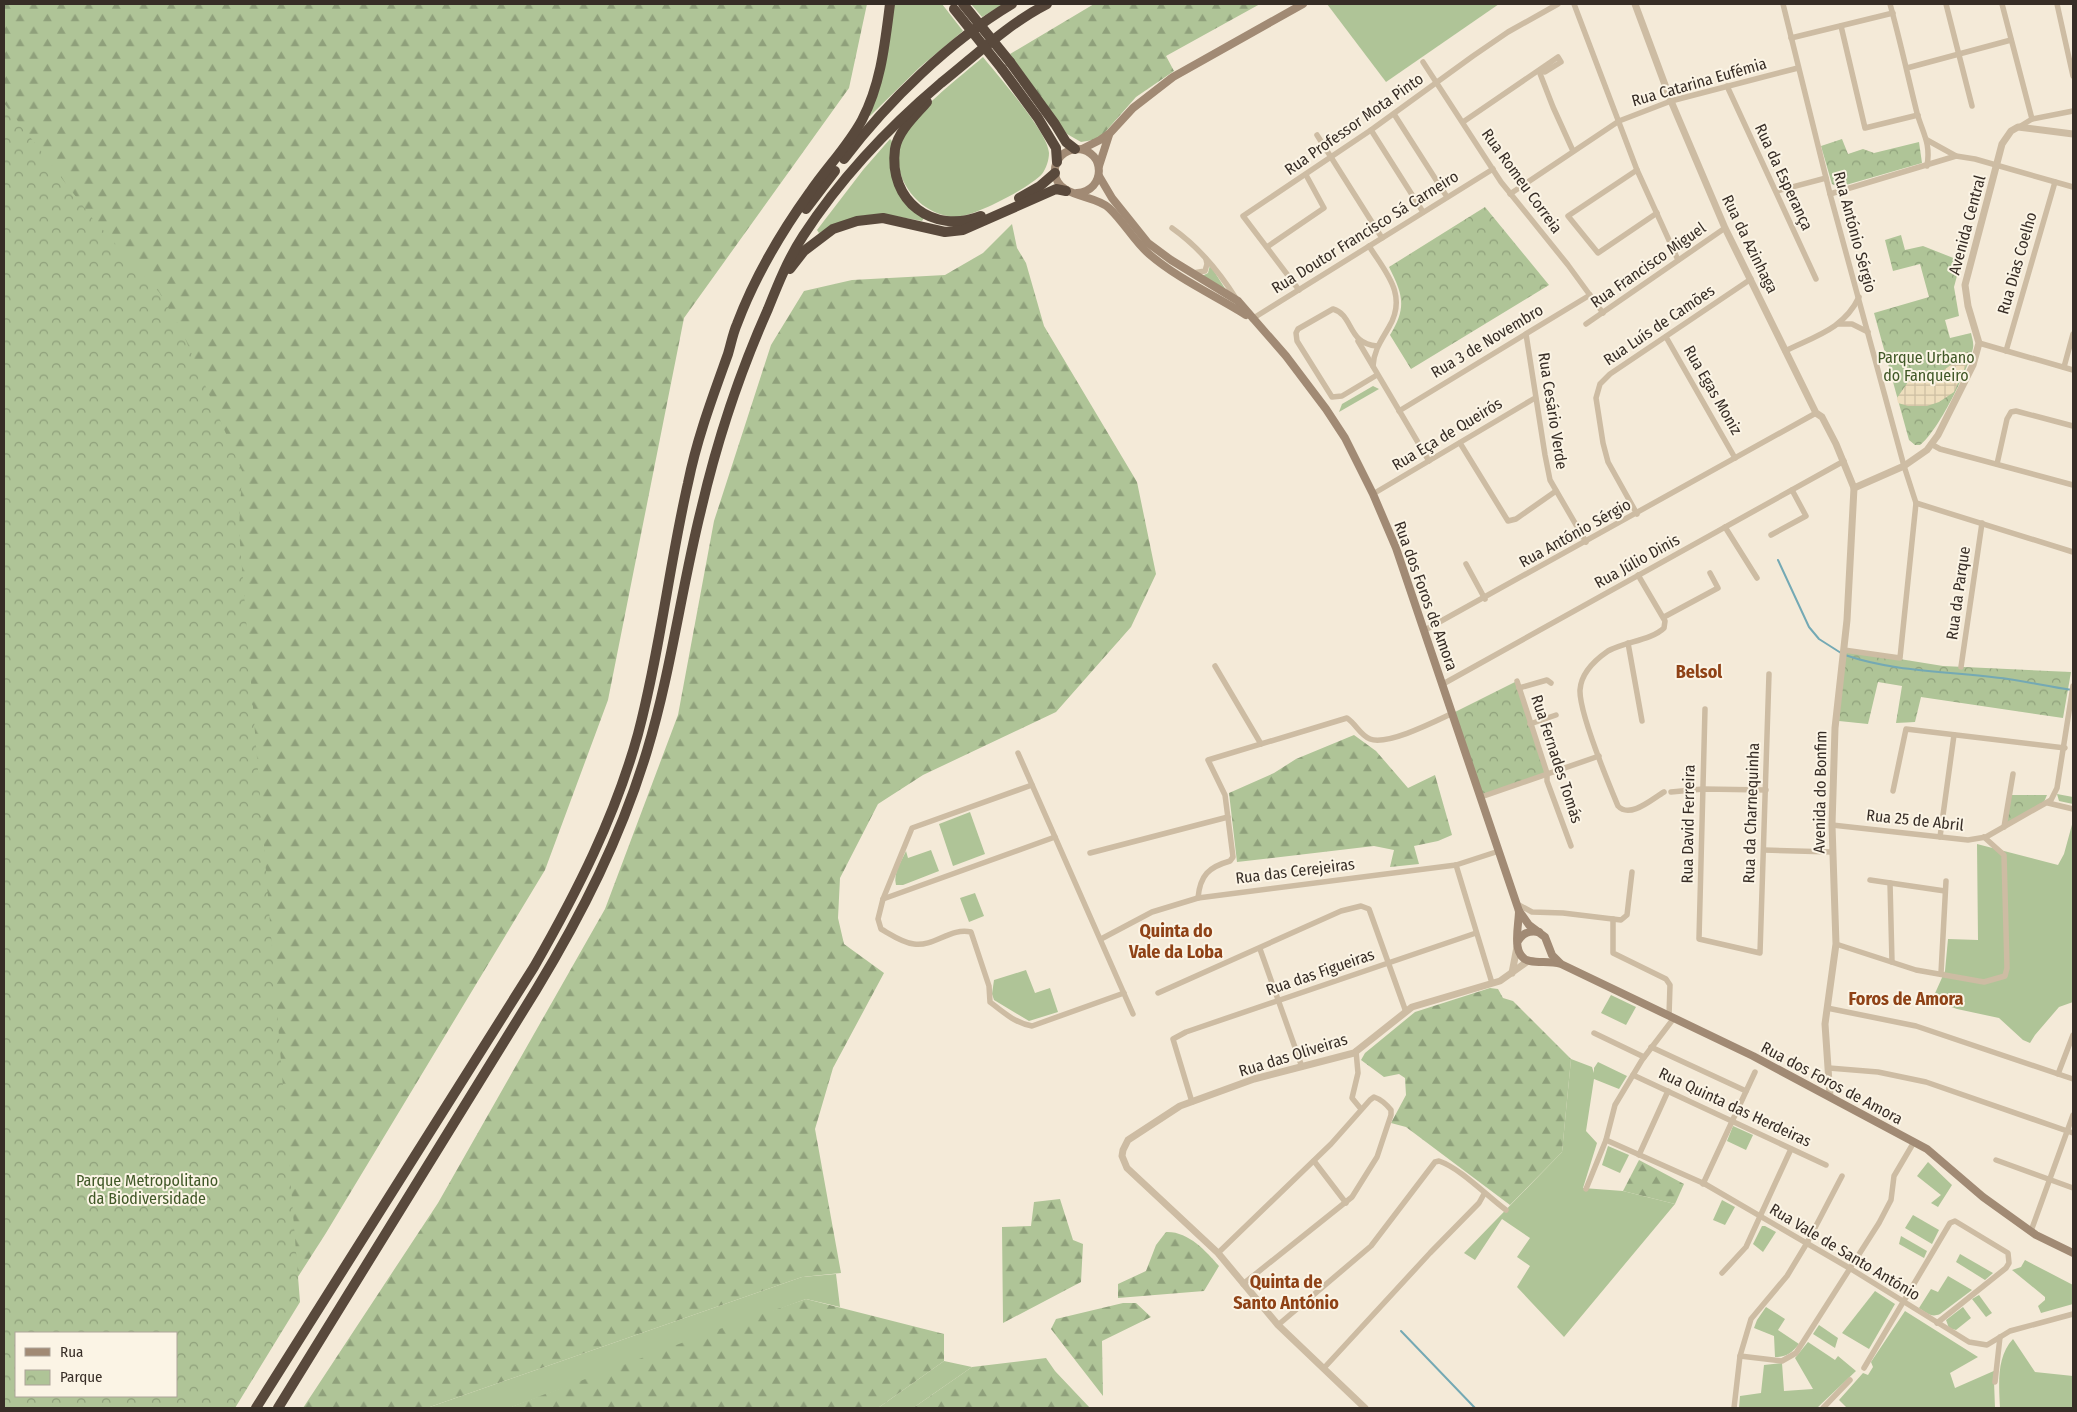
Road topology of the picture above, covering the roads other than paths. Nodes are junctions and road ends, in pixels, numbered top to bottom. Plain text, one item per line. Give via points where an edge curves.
1 (890, 4) edge
2 (1012, 4) edge
3 (1047, 4) edge
4 (1302, 4) edge
5 (1558, 4) edge
6 (1574, 4) edge
7 (1635, 4) edge
8 (1783, 4) edge
9 (1890, 4) edge
10 (1946, 4) edge
11 (2002, 4) edge
12 (2057, 4) edge
13 (956, 5) edge
14 (1893, 13) junction
15 (1841, 26) junction
16 (1791, 38) junction
17 (2011, 40) junction
18 (2071, 48) edge
19 (1958, 54) junction
20 (976, 55) junction
21 (1424, 62) dead end
22 (1006, 66) junction
23 (1798, 68) junction
24 (1908, 68) junction
25 (2073, 76) edge
26 (1438, 84) junction
27 (1727, 86) junction
28 (1671, 101) junction
29 (1972, 106) dead end
30 (2073, 111) edge
31 (1394, 114) junction
32 (1918, 115) junction
33 (2032, 119) junction
34 (1619, 121) junction
35 (1462, 122) junction
36 (2018, 128) junction
37 (1371, 130) junction
38 (1110, 133) junction
39 (2073, 134) edge
40 (1317, 135) dead end
41 (1927, 140) junction
42 (1079, 149) junction
43 (1573, 151) junction
44 (1956, 156) junction
45 (1332, 158) junction
46 (1057, 162) junction
47 (1996, 165) junction
48 (1099, 166) junction
49 (1927, 166) junction
50 (1493, 169) junction
51 (1637, 170) junction
52 (1055, 173) junction
53 (1306, 175) junction
54 (1099, 176) junction
55 (1826, 178) junction
56 (2055, 182) junction
57 (2073, 187) edge
58 (1777, 191) junction
59 (1072, 192) junction
60 (1510, 194) junction
61 (1830, 194) junction
62 (1447, 197) junction
63 (1423, 212) junction
64 (1656, 214) junction
65 (1172, 228) dead end
66 (1725, 228) junction
67 (1382, 238) junction
68 (1370, 246) junction
69 (1267, 248) junction
70 (1205, 256) junction
71 (1678, 260) junction
72 (1193, 273) junction
73 (1751, 279) junction
74 (1816, 279) dead end
75 (1299, 290) junction
76 (1590, 295) junction
77 (1859, 297) junction
78 (1238, 302) junction
79 (1603, 313) junction
80 (764, 316) junction
81 (1252, 319) junction
82 (1586, 324) dead end
83 (1839, 324) junction
84 (1868, 332) junction
85 (1526, 334) junction
86 (2073, 334) edge
87 (1666, 337) junction
88 (1356, 338) junction
89 (1979, 343) junction
90 (1377, 346) junction
91 (1785, 351) junction
92 (2006, 351) junction
93 (727, 354) junction
94 (1373, 366) junction
95 (2064, 367) junction
96 (2073, 370) edge
97 (1377, 375) junction
98 (1536, 398) junction
99 (1399, 411) junction
100 (1816, 413) junction
101 (2073, 426) edge
102 (1460, 443) junction
103 (1931, 444) junction
104 (1735, 458) junction
105 (1844, 461) junction
106 (1429, 462) junction
107 (1997, 464) junction
108 (1904, 466) junction
109 (2073, 485) edge
110 (1854, 488) junction
111 (1792, 490) junction
112 (1556, 491) junction
113 (1373, 494) junction
114 (1916, 503) junction
115 (1637, 514) junction
116 (1982, 524) junction
117 (1725, 527) junction
118 (1771, 536) dead end
119 (1586, 542) junction
120 (2073, 552) edge
121 (1466, 564) dead end
122 (1710, 573) dead end
123 (1638, 575) junction
124 (1757, 578) dead end
125 (1485, 599) junction
126 (1664, 618) junction
127 (1425, 630) junction
128 (1628, 643) junction
129 (1844, 650) junction
130 (1216, 666) dead end
131 (1961, 667) dead end
132 (1769, 674) dead end
133 (1516, 681) dead end
134 (1551, 683) dead end
135 (1443, 684) junction
136 (2073, 686) edge
137 (1519, 688) junction
138 (1705, 709) dead end
139 (1452, 714) junction
140 (1556, 715) dead end
141 (1642, 721) dead end
142 (1530, 724) junction
143 (1954, 735) junction
144 (1262, 744) junction
145 (2064, 748) junction
146 (1018, 752) dead end
147 (1599, 756) junction
148 (1546, 773) junction
149 (2013, 774) dead end
150 (1032, 785) junction
151 (1703, 789) junction
152 (1766, 790) junction
153 (1893, 791) dead end
154 (1664, 792) dead end
155 (1671, 792) dead end
156 (1481, 797) junction
157 (2049, 802) junction
158 (2073, 809) edge
159 (1228, 818) junction
160 (1832, 825) junction
161 (2004, 827) junction
162 (1055, 836) junction
163 (1940, 837) junction
164 (1984, 837) junction
165 (1572, 846) dead end
166 (1764, 850) junction
167 (1499, 851) junction
168 (1832, 852) junction
169 (1090, 853) dead end
170 (1456, 865) junction
171 (1632, 872) dead end
172 (1870, 880) dead end
173 (1946, 881) dead end
174 (1890, 883) junction
175 (1945, 891) junction
176 (1198, 898) junction
177 (883, 899) junction
178 (1518, 908) junction
179 (1532, 912) junction
180 (1613, 919) junction
181 (1529, 925) junction
182 (1539, 932) junction
183 (1476, 933) junction
184 (1101, 939) junction
185 (1518, 944) junction
186 (1548, 944) junction
187 (1836, 944) junction
188 (1260, 949) junction
189 (1760, 953) joint
190 (1528, 961) junction
191 (1538, 961) junction
192 (1892, 962) junction
193 (1389, 963) junction
194 (1561, 964) junction
195 (1512, 973) junction
196 (1940, 973) junction
197 (1492, 983) junction
198 (1124, 993) junction
199 (1158, 994) dead end
200 (1280, 1000) junction
201 (1827, 1008) junction
202 (1406, 1012) junction
203 (1133, 1014) dead end
204 (1672, 1017) junction
205 (1594, 1033) dead end
206 (2073, 1035) edge
207 (1651, 1047) junction
208 (1356, 1051) junction
209 (1644, 1058) junction
210 (1302, 1067) junction
211 (1829, 1068) junction
212 (1755, 1072) dead end
213 (2058, 1074) junction
214 (1633, 1075) junction
215 (2073, 1079) edge
216 (1668, 1091) junction
217 (1746, 1091) junction
218 (1830, 1097) junction
219 (1192, 1102) junction
220 (1361, 1109) junction
221 (2073, 1115) edge
222 (1733, 1121) junction
223 (2070, 1132) edge
224 (1606, 1140) junction
225 (1914, 1142) junction
226 (1792, 1149) junction
227 (1639, 1155) junction
228 (1996, 1160) dead end
229 (1314, 1161) junction
230 (1826, 1165) dead end
231 (1842, 1176) dead end
232 (2049, 1181) junction
233 (1703, 1184) junction
234 (2073, 1188) edge
235 (1586, 1189) dead end
236 (1484, 1194) junction
237 (1346, 1203) junction
238 (1506, 1210) dead end
239 (1761, 1217) junction
240 (2031, 1231) junction
241 (1807, 1243) junction
242 (1218, 1253) junction
243 (2073, 1253) edge
244 (1851, 1269) junction
245 (1722, 1273) dead end
246 (1243, 1284) junction
247 (1903, 1302) junction
248 (2073, 1314) edge
249 (1937, 1323) junction
250 (1278, 1326) junction
251 (2000, 1337) junction
252 (1740, 1356) junction
253 (1324, 1368) junction
254 (1864, 1368) dead end
255 (1850, 1380) dead end
256 (1995, 1382) dead end
257 (256, 1408) edge
258 (278, 1408) edge
259 (1364, 1408) edge
260 (1734, 1408) edge
261 (1823, 1408) edge

1 - 93 highway via 882,63 863,119 810,191 768,257 737,322
2 - 93 highway via 949,50 918,78 848,154 782,244
3 - 20 highway
4 - 38 main road via 1173,77 1133,108
5 - 26 street, Rua Professor Mota Pinto via 1508,32
6 - 34 street
7 - 28 street, Rua da Azinhaga
8 - 16 street, Rua António Sérgio
9 - 14 street
10 - 19 street
11 - 17 street
12 - 18 street
13 - 22 highway, bridge
14 - 15 street
14 - 24 street
15 - 16 street
15 - 32 street via 1865,128
16 - 23 street, Rua António Sérgio
17 - 19 street
17 - 33 street
18 - 25 street
19 - 24 street
19 - 29 street
20 - 52 highway via 908,123 895,148 897,181 910,204 933,218 972,220 1026,195
20 - 80 highway via 911,108 837,191 803,236
21 - 26 street, Rua Romeu Correia
22 - 42 highway via 1055,124 1066,142
22 - 46 highway via 1056,148
23 - 27 street, Rua Catarina Eufémia
23 - 55 street, Rua António Sérgio
24 - 32 street
26 - 31 street, Rua Professor Mota Pinto
26 - 35 street, Rua Romeu Correia
27 - 28 street, Rua Catarina Eufémia
27 - 58 street, Rua da Esperança
28 - 34 street, Rua Catarina Eufémia
28 - 66 street, Rua da Azinhaga
30 - 33 street
31 - 37 street, Rua Professor Mota Pinto
31 - 62 street
32 - 41 street
33 - 36 street
34 - 43 street, Rua Catarina Eufémia
34 - 51 street
35 - 43 street via 1539,71
35 - 50 street, Rua Romeu Correia
36 - 39 street
36 - 47 street, Avenida Central via 2006,137
37 - 45 street, Rua Professor Mota Pinto
37 - 63 street
38 - 42 main road
38 - 48 main road
40 - 45 street
41 - 44 street
41 - 49 street
42 - 46 main road via 1064,153
42 - 48 main road via 1091,154
43 - 60 street, Rua Catarina Eufémia
44 - 47 street
44 - 49 street
45 - 53 street, Rua Professor Mota Pinto
45 - 67 street
46 - 52 main road
47 - 56 street
47 - 89 street, Avenida Central via 1965,285
48 - 54 main road
49 - 61 street
50 - 60 street, Rua Romeu Correia
50 - 62 street, Rua Doutor Francisco Sá Carneiro
51 - 64 street
51 - 64 street via 1568,216 1598,253
52 - 59 main road via 1060,186
53 - 69 street via 1324,208
53 - 69 street, Rua Professor Mota Pinto via 1243,216
54 - 59 main road via 1089,190
54 - 72 main road via 1108,193 1148,242
55 - 58 street
55 - 61 street, Rua António Sérgio
56 - 57 street
56 - 92 street, Rua Dias Coelho
58 - 74 street, Rua da Esperança
59 - 80 highway via 1056,189 963,230 945,232 883,218 857,221 833,229 804,251
59 - 81 main road via 1108,207 1144,250 1163,266
60 - 76 street, Rua Romeu Correia
61 - 77 street, Rua António Sérgio
62 - 63 street, Rua Doutor Francisco Sá Carneiro
63 - 67 street, Rua Doutor Francisco Sá Carneiro
64 - 71 street
65 - 70 street
66 - 71 street, Rua Francisco Miguel
66 - 73 street, Rua da Azinhaga
67 - 68 street, Rua Doutor Francisco Sá Carneiro
68 - 75 street, Rua Doutor Francisco Sá Carneiro
68 - 90 street via 1393,285 1398,304
69 - 75 street, Rua Professor Mota Pinto
70 - 72 street via 1205,271
70 - 78 street
71 - 79 street, Rua Francisco Miguel
72 - 78 main road
73 - 87 street, Rua Luís de Camões
73 - 91 street, Rua da Azinhaga
75 - 81 street, Rua Doutor Francisco Sá Carneiro
76 - 79 street, Rua Romeu Correia
76 - 85 street, Rua 3 de Novembro
77 - 83 street via 1853,310
77 - 84 street, Rua António Sérgio
78 - 81 main road
79 - 82 street, Rua Francisco Miguel
80 - 258 highway via 744,364 718,446 700,512 656,720 616,840 558,954
81 - 113 main road, Rua dos Foros de Amora via 1286,356 1326,409
83 - 84 street via 1852,324
83 - 91 street
84 - 108 street, Rua António Sérgio
85 - 98 street, Rua Cesário Verde
85 - 99 street, Rua 3 de Novembro
86 - 95 street
87 - 104 street, Rua Egas Moniz
87 - 115 street, Rua Luís de Camões via 1609,374 1597,390 1596,405 1605,453
88 - 90 street via 1364,344
88 - 94 street
88 - 97 street via 1341,314 1333,309 1298,329 1296,337 1332,397 1342,396
89 - 92 street
89 - 103 street via 1966,380
90 - 94 street
91 - 100 street, Rua da Azinhaga
92 - 95 street
93 - 257 highway via 701,430 688,481 644,709 628,768 603,834 573,898 534,966
94 - 97 street
95 - 96 street
97 - 99 street
98 - 102 street, Rua Eça de Queirós
98 - 112 street, Rua Cesário Verde via 1548,470
99 - 106 street
100 - 104 street, Rua António Sérgio
100 - 105 street, Rua da Azinhaga via 1822,417
101 - 107 street via 2011,412
102 - 106 street, Rua Eça de Queirós
102 - 112 street via 1508,521 1516,519
103 - 107 street
103 - 108 street
104 - 115 street, Rua António Sérgio
105 - 110 street, Rua da Azinhaga
105 - 111 street, Rua Júlio Dinis
106 - 113 street, Rua Eça de Queirós
107 - 109 street
108 - 110 street
108 - 114 street
110 - 129 street, Avenida do Bonfim
111 - 117 street, Rua Júlio Dinis
111 - 118 street via 1806,516
112 - 119 street, Rua Cesário Verde
113 - 127 main road, Rua dos Foros de Amora
114 - 116 street
114 - 129 street via 1900,658
115 - 119 street, Rua António Sérgio
116 - 120 street
116 - 131 street, Rua da Parque
117 - 123 street, Rua Júlio Dinis
117 - 124 street
119 - 125 street, Rua António Sérgio
121 - 125 street
122 - 126 street via 1718,588
123 - 126 street
123 - 135 street, Rua Júlio Dinis
125 - 127 street, Rua António Sérgio
126 - 128 street via 1661,630
127 - 135 main road, Rua dos Foros de Amora
128 - 141 street
128 - 147 street via 1607,652 1591,665 1580,688
129 - 160 street, Avenida do Bonfim via 1835,728
130 - 144 street
132 - 152 street, Rua da Charnequinha
133 - 137 street, Rua Fernades Tomás
134 - 137 street via 1547,680
135 - 139 main road, Rua dos Foros de Amora
136 - 145 street
137 - 142 street, Rua Fernades Tomás
138 - 151 street, Rua David Ferreira
139 - 144 street via 1392,738 1372,740 1346,718
139 - 156 main road, Rua dos Foros de Amora
140 - 142 street
142 - 148 street, Rua Fernades Tomás
143 - 145 street
143 - 153 street via 1906,729
143 - 163 street
144 - 159 street via 1208,760 1225,795
145 - 157 street via 2057,788
146 - 150 street
147 - 148 street
147 - 154 street via 1620,809 1636,809
148 - 156 street
148 - 165 street, Rua Fernades Tomás
149 - 161 street
150 - 162 street
150 - 177 street via 912,828
151 - 152 street
151 - 155 street
151 - 189 street, Rua David Ferreira via 1699,939
152 - 166 street, Rua da Charnequinha
156 - 167 main road, Rua dos Foros de Amora
157 - 158 street
157 - 161 street, Rua 25 de Abril
159 - 169 street
159 - 176 street via 1232,859 1216,864 1206,873
160 - 163 street, Rua 25 de Abril
160 - 168 street, Avenida do Bonfim
161 - 164 street, Rua 25 de Abril
162 - 177 street
162 - 184 street
163 - 164 street, Rua 25 de Abril via 1968,840
164 - 196 street via 2004,855 2005,976 1984,982
166 - 168 street
166 - 189 street, Rua da Charnequinha
167 - 170 street, Rua das Cerejeiras
167 - 178 main road, Rua dos Foros de Amora
168 - 187 street, Avenida do Bonfim
170 - 176 street, Rua das Cerejeiras
170 - 183 street
171 - 180 street via 1626,915 1621,920
172 - 174 street
173 - 175 street
174 - 175 street
174 - 192 street
175 - 196 street
176 - 184 street, Rua das Cerejeiras via 1152,912
177 - 198 street via 878,919 881,929 912,944 924,944 962,930 971,932 989,986 990,1002 1008,1017 1027,1025 1032,1026
178 - 179 street
178 - 181 main road
178 - 185 main road
179 - 180 street via 1563,912
179 - 181 street via 1528,917
180 - 204 street via 1613,953 1666,979 1670,985
181 - 182 main road
182 - 185 main road via 1524,933
182 - 186 main road
183 - 193 street, Rua das Figueiras
183 - 197 street
184 - 198 street
185 - 190 main road via 1520,956
185 - 195 street
186 - 191 main road
186 - 194 main road via 1552,955
187 - 192 street
187 - 201 street, Avenida do Bonfim
188 - 193 street via 1341,911 1361,906 1369,909
188 - 199 street
188 - 200 street
190 - 191 main road
190 - 195 street, Rua das Oliveiras
191 - 194 main road
192 - 196 street
193 - 200 street, Rua das Figueiras
193 - 202 street
194 - 204 main road, Rua dos Foros de Amora
195 - 197 street, Rua das Oliveiras
197 - 202 street, Rua das Oliveiras via 1412,1007
198 - 203 street
200 - 210 street
200 - 219 street, Rua das Figueiras via 1173,1039
201 - 211 street, Avenida do Bonfim via 1825,1024
201 - 213 street via 1916,1026
202 - 208 street, Rua das Oliveiras
204 - 207 street
204 - 218 main road, Rua dos Foros de Amora
205 - 209 street
206 - 213 street
207 - 209 street
207 - 217 street
208 - 210 street, Rua das Oliveiras
208 - 220 street via 1358,1073 1352,1098
209 - 214 street
210 - 219 street, Rua das Oliveiras via 1254,1079
211 - 218 street, Avenida do Bonfim
211 - 223 street via 1878,1072 1926,1082
212 - 217 street
213 - 215 street
214 - 216 street, Rua Quinta das Herdeiras
214 - 224 street via 1615,1105
216 - 222 street, Rua Quinta das Herdeiras
216 - 227 street
217 - 222 street
218 - 225 main road, Rua dos Foros de Amora
219 - 242 street, Rua das Oliveiras via 1180,1106 1128,1140 1122,1150 1124,1162
220 - 229 street
220 - 237 street via 1374,1097 1391,1110 1377,1157
221 - 223 street
222 - 226 street, Rua Quinta das Herdeiras
222 - 233 street
223 - 232 street
224 - 227 street, Rua Vale de Santo António
224 - 235 street
225 - 240 main road, Rua dos Foros de Amora
225 - 244 street via 1894,1176 1890,1200
226 - 230 street, Rua Quinta das Herdeiras
226 - 239 street
227 - 233 street, Rua Vale de Santo António
228 - 232 street
229 - 237 street
229 - 242 street
231 - 241 street
232 - 234 street
232 - 240 street
233 - 239 street, Rua Vale de Santo António
236 - 238 street
236 - 250 street via 1446,1164 1435,1162 1371,1246
236 - 253 street
237 - 246 street
239 - 241 street, Rua Vale de Santo António
239 - 245 street via 1746,1246
240 - 243 main road, Rua dos Foros de Amora
241 - 244 street, Rua Vale de Santo António
241 - 252 street via 1787,1276 1752,1320
242 - 246 street
244 - 247 street, Rua Vale de Santo António
244 - 252 street via 1796,1353 1782,1362
246 - 250 street
247 - 249 street, Rua Vale de Santo António
247 - 249 street via 1950,1223 1955,1221 2008,1253 2006,1268
247 - 254 street
248 - 251 street, Rua Vale de Santo António via 2010,1331
249 - 251 street, Rua Vale de Santo António via 1969,1342 1987,1345
250 - 253 street
251 - 256 street
252 - 260 street
253 - 259 street
255 - 261 street

